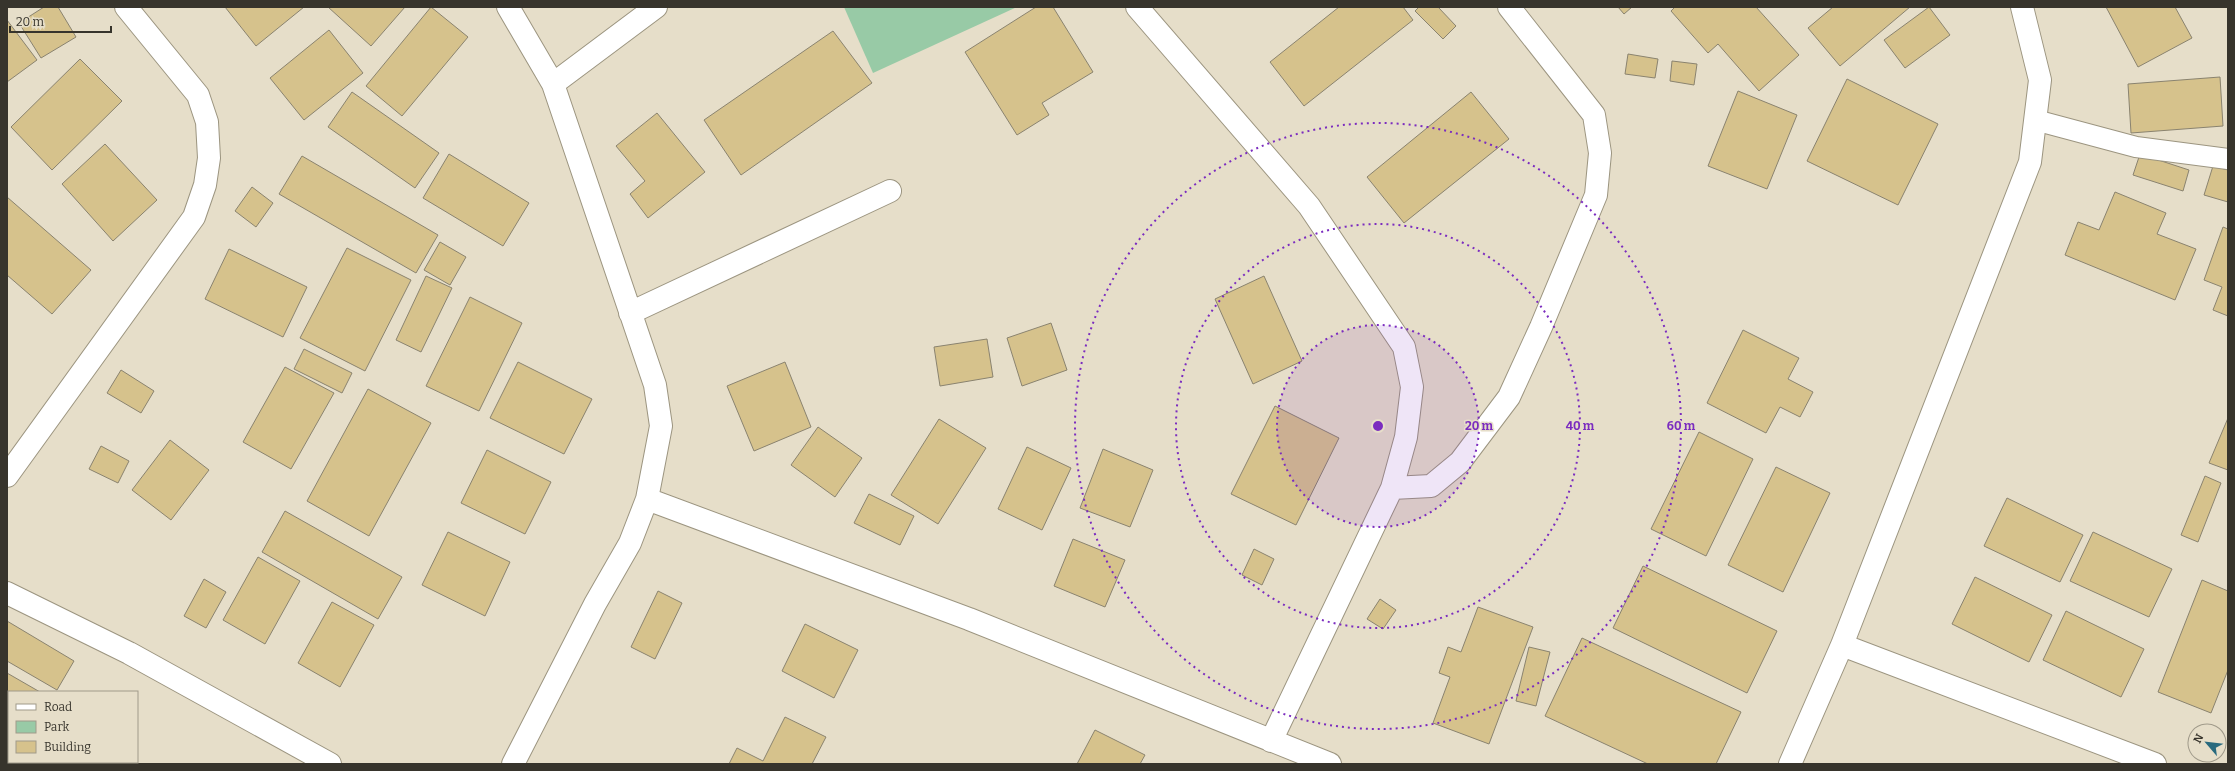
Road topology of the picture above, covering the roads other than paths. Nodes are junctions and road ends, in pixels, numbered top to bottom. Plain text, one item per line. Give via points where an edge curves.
1 (126, 7) edge
2 (508, 7) edge
3 (656, 7) edge
4 (1509, 7) edge
5 (2022, 7) edge
6 (1145, 10) edge
7 (553, 84) junction
8 (2035, 120) junction
9 (2228, 159) edge
10 (890, 191) dead end
11 (630, 313) junction
12 (7, 476) edge
13 (1392, 488) junction
14 (647, 499) junction
15 (7, 593) edge
16 (1842, 645) junction
17 (1271, 741) junction
18 (330, 764) edge
19 (513, 764) edge
20 (1330, 764) edge
21 (1790, 764) edge
22 (2155, 764) edge

1 - 12 street via 198,95 207,122 209,158 205,185 194,217
2 - 7 street
3 - 7 street
4 - 13 street via 1594,116 1600,153 1596,195 1541,327 1508,397 1460,462 1431,486
5 - 8 street via 2040,80
6 - 13 street via 1309,206 1404,347 1412,387 1406,437
7 - 11 street
8 - 9 lane via 2136,146
8 - 16 street via 2030,162
10 - 11 street
11 - 14 street via 655,385 661,426
13 - 17 street
14 - 17 street via 969,619
14 - 19 street via 630,543 595,604
15 - 18 street via 129,653
16 - 21 street
16 - 22 street
17 - 20 street

